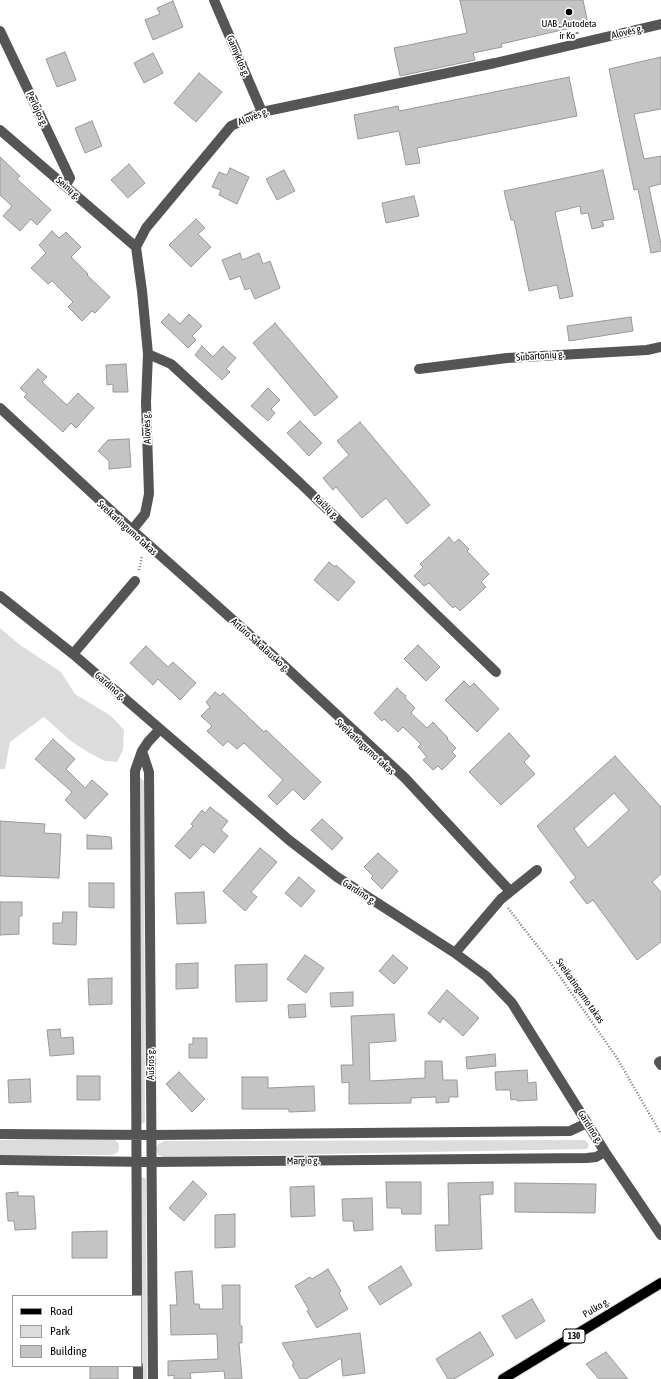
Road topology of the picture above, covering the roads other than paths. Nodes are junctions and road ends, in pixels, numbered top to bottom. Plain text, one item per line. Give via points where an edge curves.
1 (214, 0) edge
2 (661, 24) edge
3 (0, 31) edge
4 (262, 112) junction
5 (0, 130) edge
6 (65, 186) junction
7 (136, 247) junction
8 (661, 347) edge
9 (148, 354) junction
10 (419, 369) dead end
11 (0, 408) edge
12 (132, 530) junction
13 (135, 580) road end
14 (0, 596) edge
15 (73, 654) junction
16 (496, 672) dead end
17 (160, 729) junction
18 (142, 750) junction
19 (536, 870) dead end
20 (510, 891) junction
21 (455, 953) junction
22 (661, 1061) edge
23 (661, 1065) edge
24 (587, 1123) junction
25 (0, 1134) edge
26 (137, 1135) junction
27 (151, 1135) junction
28 (605, 1152) junction
29 (0, 1160) edge
30 (137, 1162) junction
31 (151, 1162) junction
32 (661, 1235) edge
33 (661, 1284) edge
34 (137, 1295) edge
35 (138, 1367) edge
36 (138, 1379) edge
37 (152, 1379) edge
38 (503, 1379) edge

1 - 4 street, Gamyklos g.
2 - 4 street, Alovės g. via 495,63
3 - 6 street, Perlojos g. via 70,178
4 - 7 street, Alovės g. via 231,126 146,228
5 - 6 street, Seinų g.
6 - 7 street, Seinų g.
7 - 9 street, Alovės g.
8 - 10 street, Subartonių g. via 507,358
9 - 12 street, Alovės g. via 146,402 149,494 145,514
9 - 16 street, Raižių g. via 171,364 300,483
11 - 12 street, Artūro Sakalausko g.
12 - 20 street, Artūro Sakalausko g. via 405,778
13 - 15 street
14 - 15 street, Gardino g.
15 - 17 street, Gardino g.
17 - 18 street, Aušros g.
17 - 21 street, Gardino g. via 331,873
18 - 26 street, Aušros g. via 135,771
18 - 27 street, Aušros g. via 149,772
19 - 20 street
20 - 21 street
21 - 24 street, Gardino g. via 486,976 512,1003
22 - 23 street
24 - 27 street via 570,1131
24 - 28 street, Gardino g.
25 - 26 street
26 - 27 street
26 - 30 street, Aušros g.
27 - 31 street, Aušros g.
28 - 31 street, Margio g. via 587,1158
28 - 32 street, Gardino g.
29 - 30 street, Margio g.
30 - 31 street, Margio g.
30 - 34 street, Aušros g.
31 - 37 street, Aušros g.
33 - 38 main road, Pulko g. / 130
35 - 36 street

